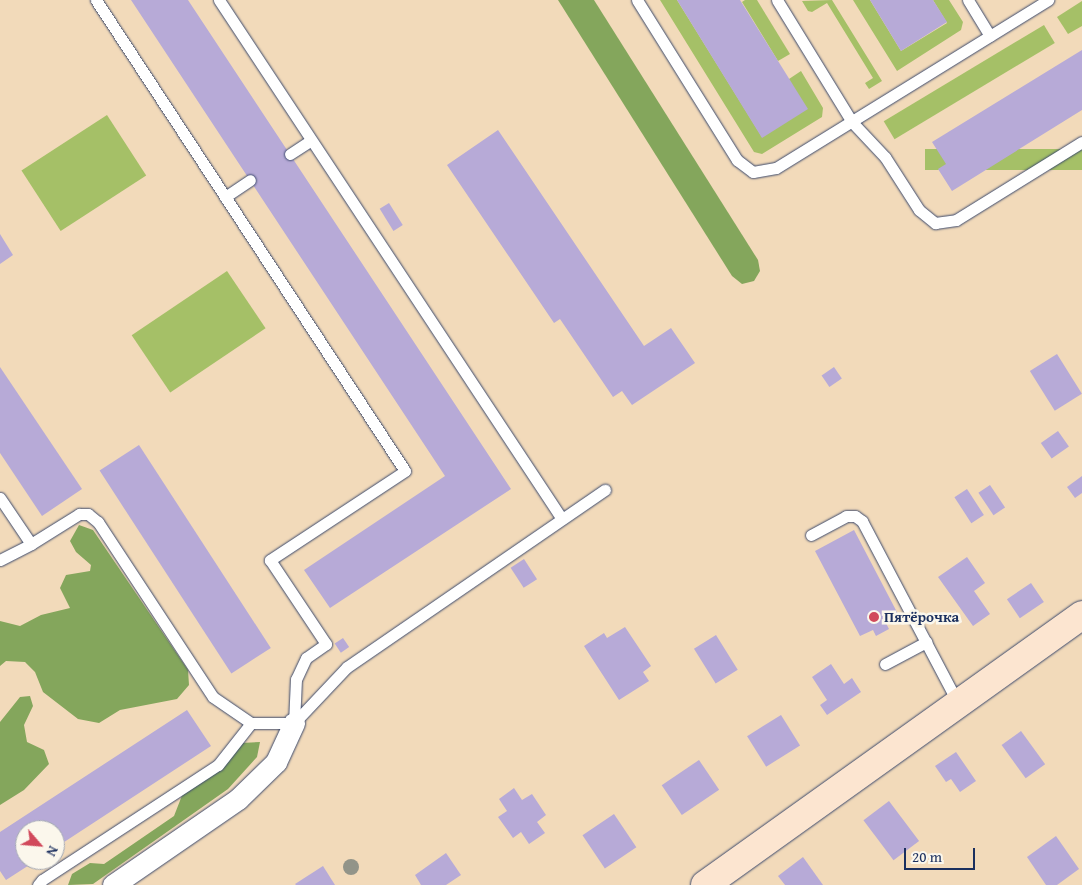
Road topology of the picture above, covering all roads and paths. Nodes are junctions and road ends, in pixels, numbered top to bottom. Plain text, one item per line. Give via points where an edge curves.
1 (96, 0) edge
2 (219, 0) edge
3 (637, 0) edge
4 (777, 0) edge
5 (968, 0) edge
6 (1048, 0) edge
7 (990, 36) junction
8 (852, 122) junction
9 (310, 141) junction
10 (1082, 142) edge
11 (290, 154) dead end
12 (250, 180) dead end
13 (225, 197) junction
14 (605, 490) dead end
15 (0, 498) edge
16 (562, 519) junction
17 (811, 535) dead end
18 (32, 544) junction
19 (0, 560) edge
20 (1082, 615) edge
21 (926, 642) junction
22 (885, 664) dead end
23 (958, 704) junction
24 (250, 723) junction
25 (294, 723) junction
26 (38, 885) edge
27 (113, 885) edge
28 (705, 885) edge

1 - 13 lane
2 - 9 lane
3 - 8 lane via 737,160 754,172 776,168
4 - 8 lane
5 - 7 lane
6 - 7 lane
7 - 8 lane
8 - 10 lane via 885,157 919,210 935,223 956,220
9 - 11 lane
9 - 16 lane
12 - 13 lane
13 - 25 lane via 405,471 270,560 326,644 306,658 296,679
14 - 16 lane
15 - 18 lane
16 - 25 lane via 347,667
17 - 21 lane via 846,516 856,516 862,521
18 - 19 lane
18 - 24 lane via 79,514 88,514 98,522 214,697
20 - 23 main road
21 - 22 lane
21 - 23 lane
23 - 28 main road
24 - 25 lane
24 - 26 lane via 218,765
25 - 27 street via 276,762 238,799

